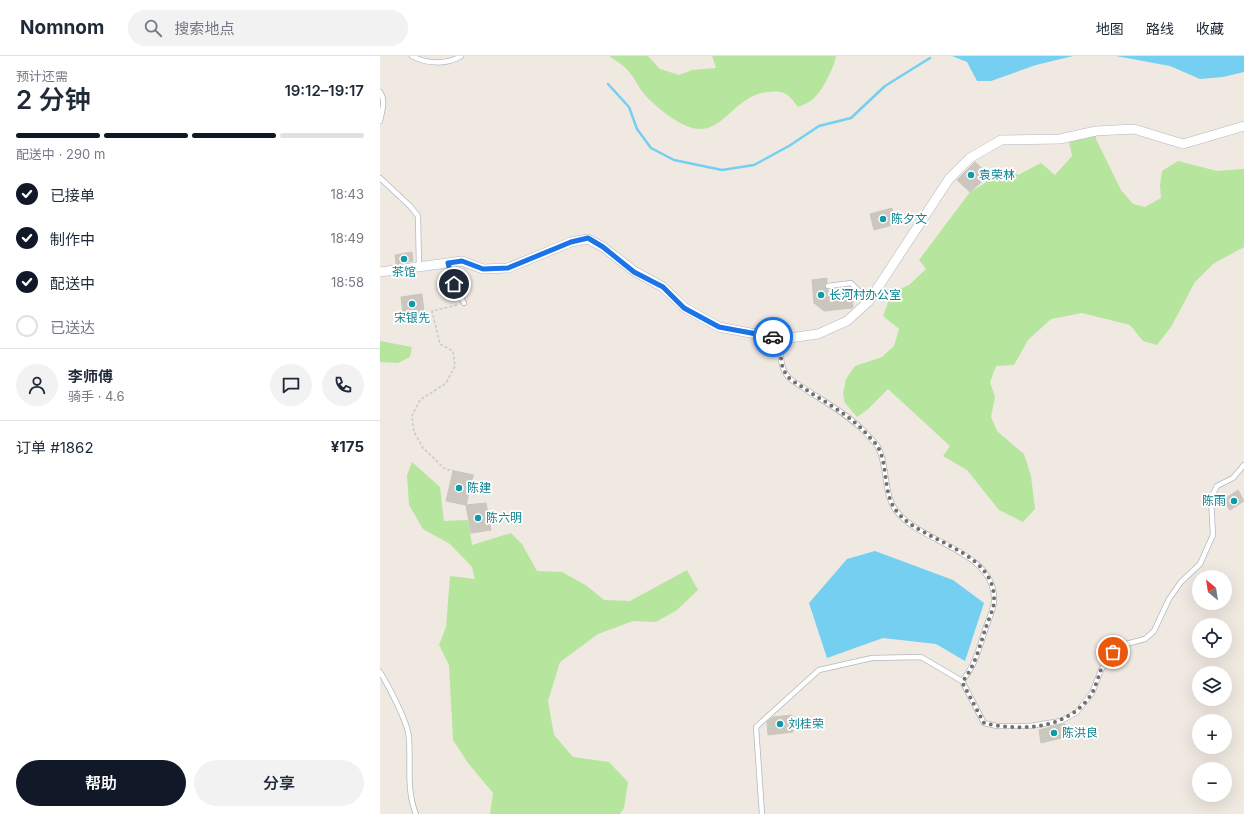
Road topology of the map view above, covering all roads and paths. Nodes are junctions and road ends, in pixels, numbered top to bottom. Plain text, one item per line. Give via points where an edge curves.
1 (412, 56) edge
2 (461, 56) edge
3 (380, 92) edge
4 (380, 121) edge
5 (1244, 126) edge
6 (380, 178) edge
7 (448, 263) junction
8 (419, 267) junction
9 (380, 272) edge
10 (828, 286) dead end
11 (869, 301) junction
12 (464, 303) joint
13 (782, 339) junction
14 (1244, 465) edge
15 (466, 505) dead end
16 (380, 672) edge
17 (962, 682) junction
18 (416, 814) edge
19 (762, 814) edge

1 - 2 lane via 420,61 436,62 452,61
3 - 4 lane via 383,96
5 - 11 street via 1183,144 1134,129 1096,131 1060,139 1001,140 970,158 949,179
6 - 8 lane via 418,216
7 - 8 street
7 - 12 lane via 454,284
7 - 13 street via 462,261 483,269 508,268 571,242 588,238 634,272 663,287 684,308 719,327
8 - 9 street
10 - 11 lane via 851,284
11 - 13 street via 847,321 818,334
12 - 15 path via 432,311 440,344 453,351 455,366 446,383 420,400 412,416 414,432 428,454 445,469 473,475
13 - 17 lane via 780,358 787,376 843,414 863,430 878,447 888,495 898,513 918,528 974,560 993,588 995,599 980,645 968,675
14 - 17 lane via 1234,478 1217,486 1211,498 1213,535 1200,564 1180,582 1154,631 1145,639 1126,644 1113,652 1101,670 1092,693 1077,712 1061,721 1030,726 997,726 984,723
16 - 18 lane via 391,689 410,736 411,802
17 - 19 lane via 921,657 872,658 819,670 756,727

